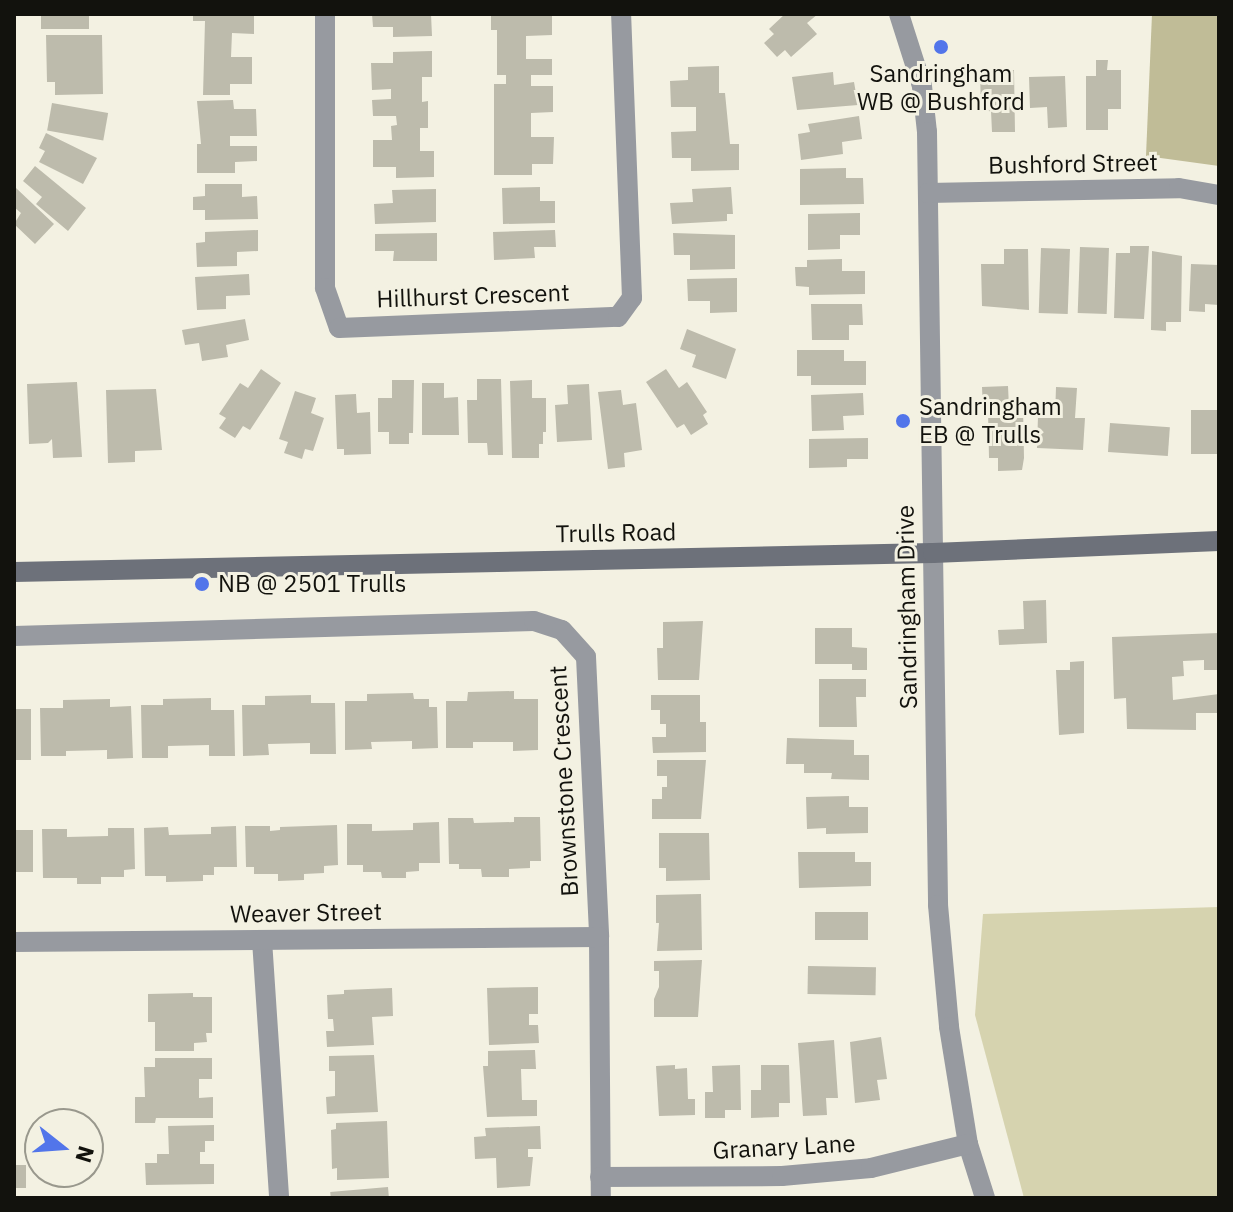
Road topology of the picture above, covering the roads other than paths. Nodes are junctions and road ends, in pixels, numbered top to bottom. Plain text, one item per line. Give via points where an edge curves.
1 (325, 14) edge
2 (621, 14) edge
3 (899, 14) edge
4 (928, 193) junction
5 (1219, 195) edge
6 (1219, 541) edge
7 (933, 553) junction
8 (14, 572) edge
9 (14, 636) edge
10 (599, 937) junction
11 (262, 940) junction
12 (14, 942) edge
13 (968, 1144) junction
14 (600, 1177) junction
15 (279, 1198) edge
16 (601, 1198) edge
17 (985, 1198) edge

1 - 2 street, Hillhurst Crescent via 325,288 339,328 618,317 632,298
3 - 4 street, Sandringham Drive via 922,86
4 - 5 street, Bushford Street via 1179,188
4 - 7 street, Sandringham Drive
6 - 7 street, Trulls Road
7 - 8 street, Trulls Road
7 - 13 street, Sandringham Drive via 938,905 949,1027
9 - 10 street, Brownstone Crescent via 534,621 562,630 586,657
10 - 11 street, Weaver Street
10 - 14 street, Brownstone Crescent
11 - 12 street, Weaver Street
11 - 15 street
13 - 14 street, Granary Lane via 871,1168 812,1174
13 - 17 street, Sandringham Drive
14 - 16 street, Brownstone Crescent

